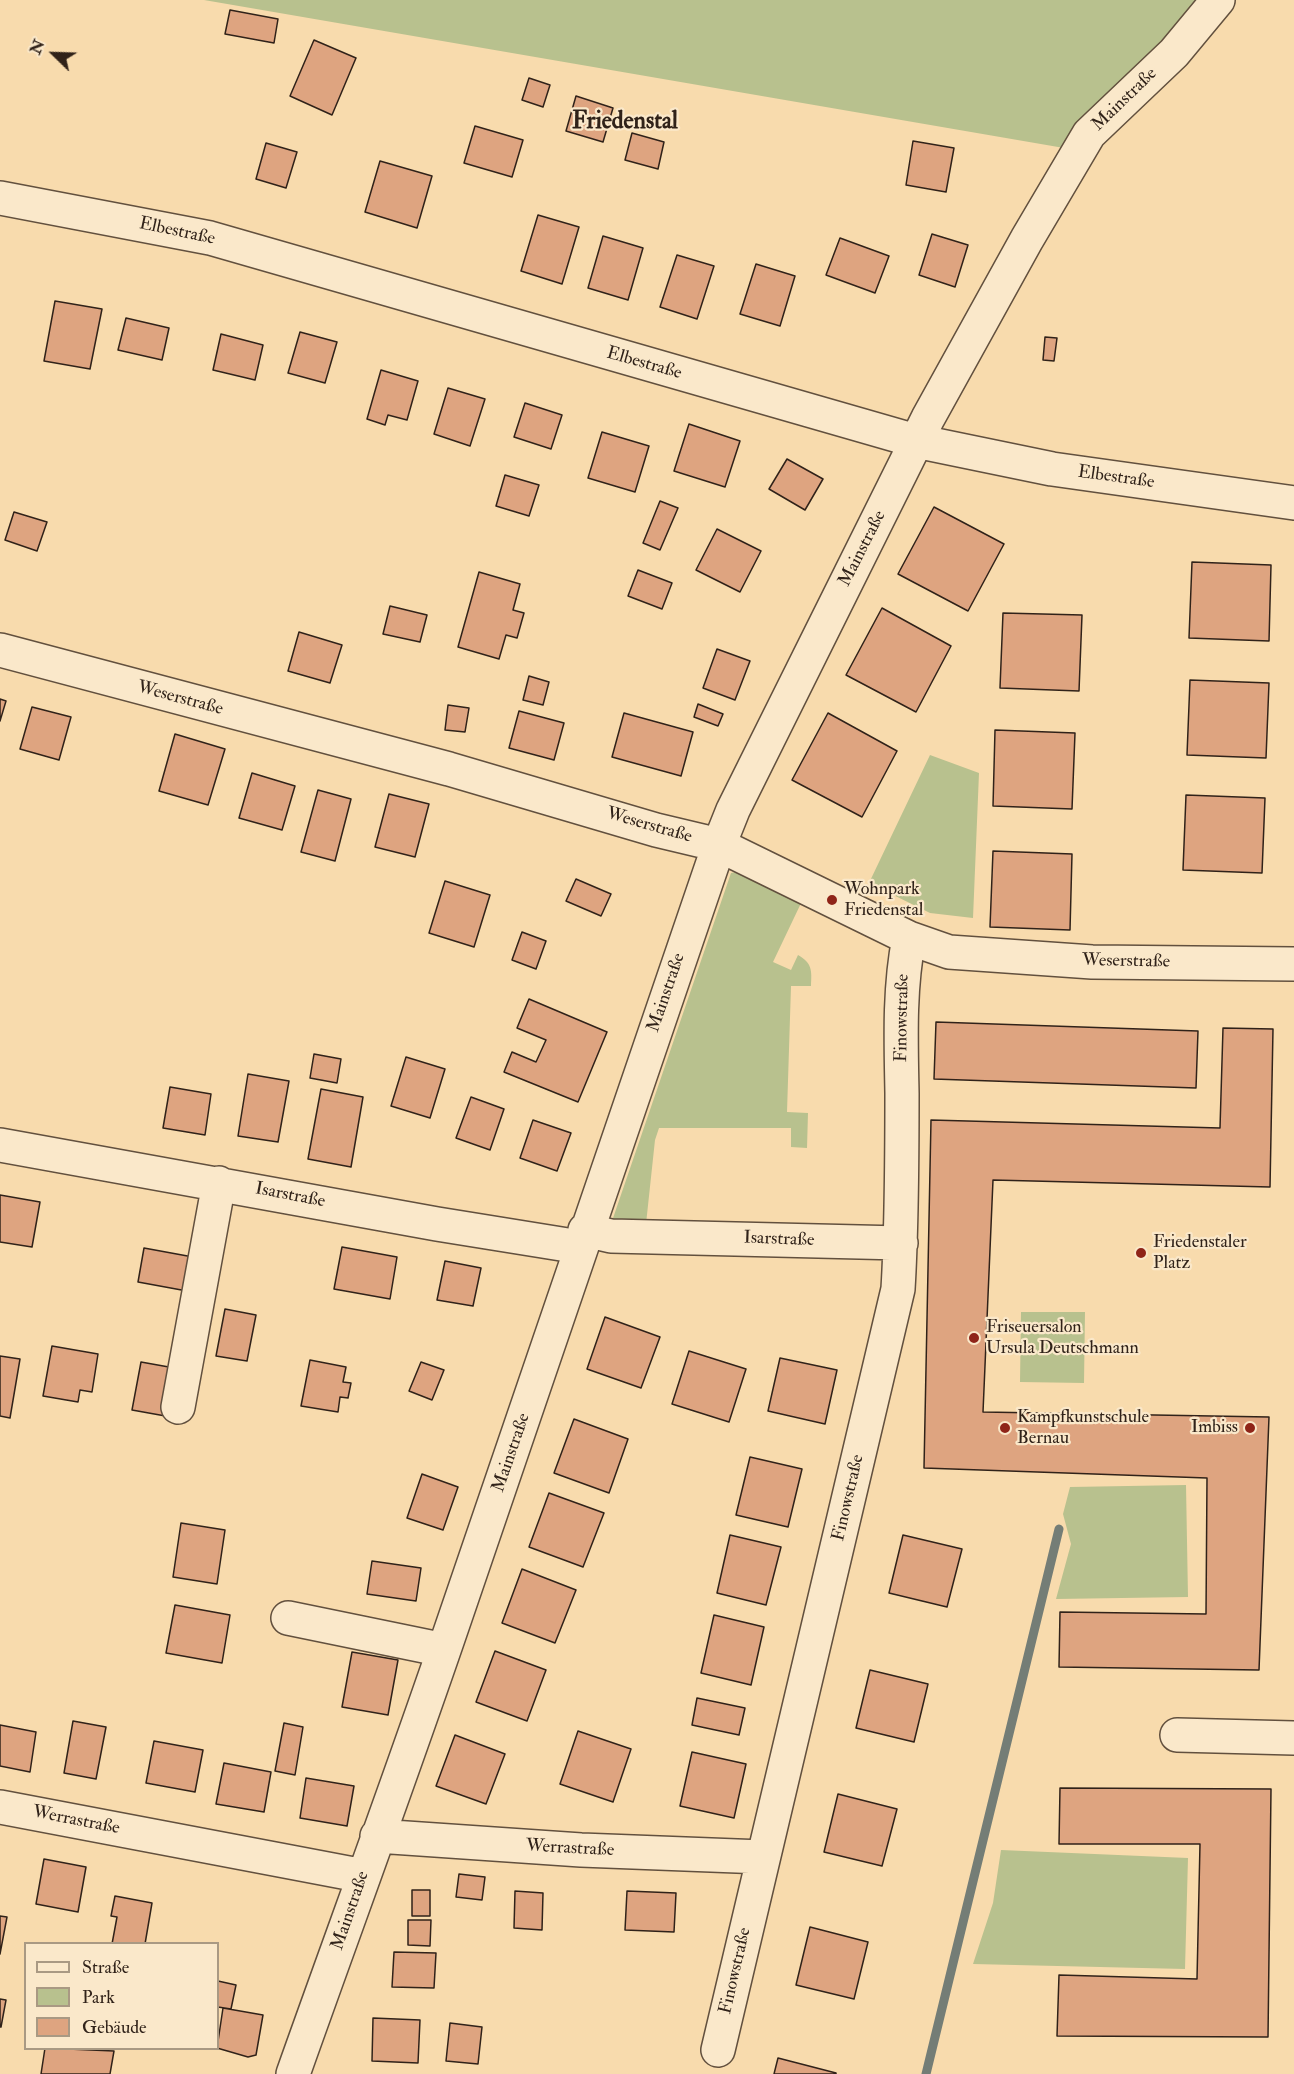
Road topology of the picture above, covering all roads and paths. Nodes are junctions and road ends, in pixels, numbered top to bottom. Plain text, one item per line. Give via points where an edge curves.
1 (1218, 0) edge
2 (0, 198) edge
3 (916, 441) junction
4 (1294, 503) edge
5 (0, 650) edge
6 (719, 845) junction
7 (909, 938) junction
8 (1294, 964) edge
9 (0, 1145) edge
10 (219, 1183) junction
11 (582, 1239) junction
12 (901, 1243) junction
13 (178, 1407) dead end
14 (288, 1618) dead end
15 (444, 1650) junction
16 (1177, 1735) dead end
17 (1294, 1738) edge
18 (0, 1807) edge
19 (377, 1836) junction
20 (763, 1857) junction
21 (364, 1876) junction
22 (718, 2050) dead end
23 (293, 2074) edge

1 - 3 street, Mainstraße via 1174,53 1089,134
2 - 3 street, Elbestraße via 210,238
3 - 4 street, Elbestraße via 1052,469
3 - 6 street, Mainstraße
5 - 6 street, Weserstraße
6 - 7 street, Weserstraße
6 - 11 street, Mainstraße
7 - 8 street, Weserstraße via 949,952 977,955 1092,962
7 - 12 street, Finowstraße via 901,1003
9 - 10 street, Isarstraße
10 - 11 street, Isarstraße via 437,1224
10 - 13 street
11 - 12 street, Isarstraße via 611,1236
11 - 15 street, Mainstraße
12 - 20 street, Finowstraße via 898,1289
14 - 15 street
15 - 19 street, Mainstraße
16 - 17 street
18 - 21 street, Werrastraße
19 - 20 street, Werrastraße
19 - 21 street, Mainstraße
20 - 22 street, Finowstraße
21 - 23 street, Mainstraße

